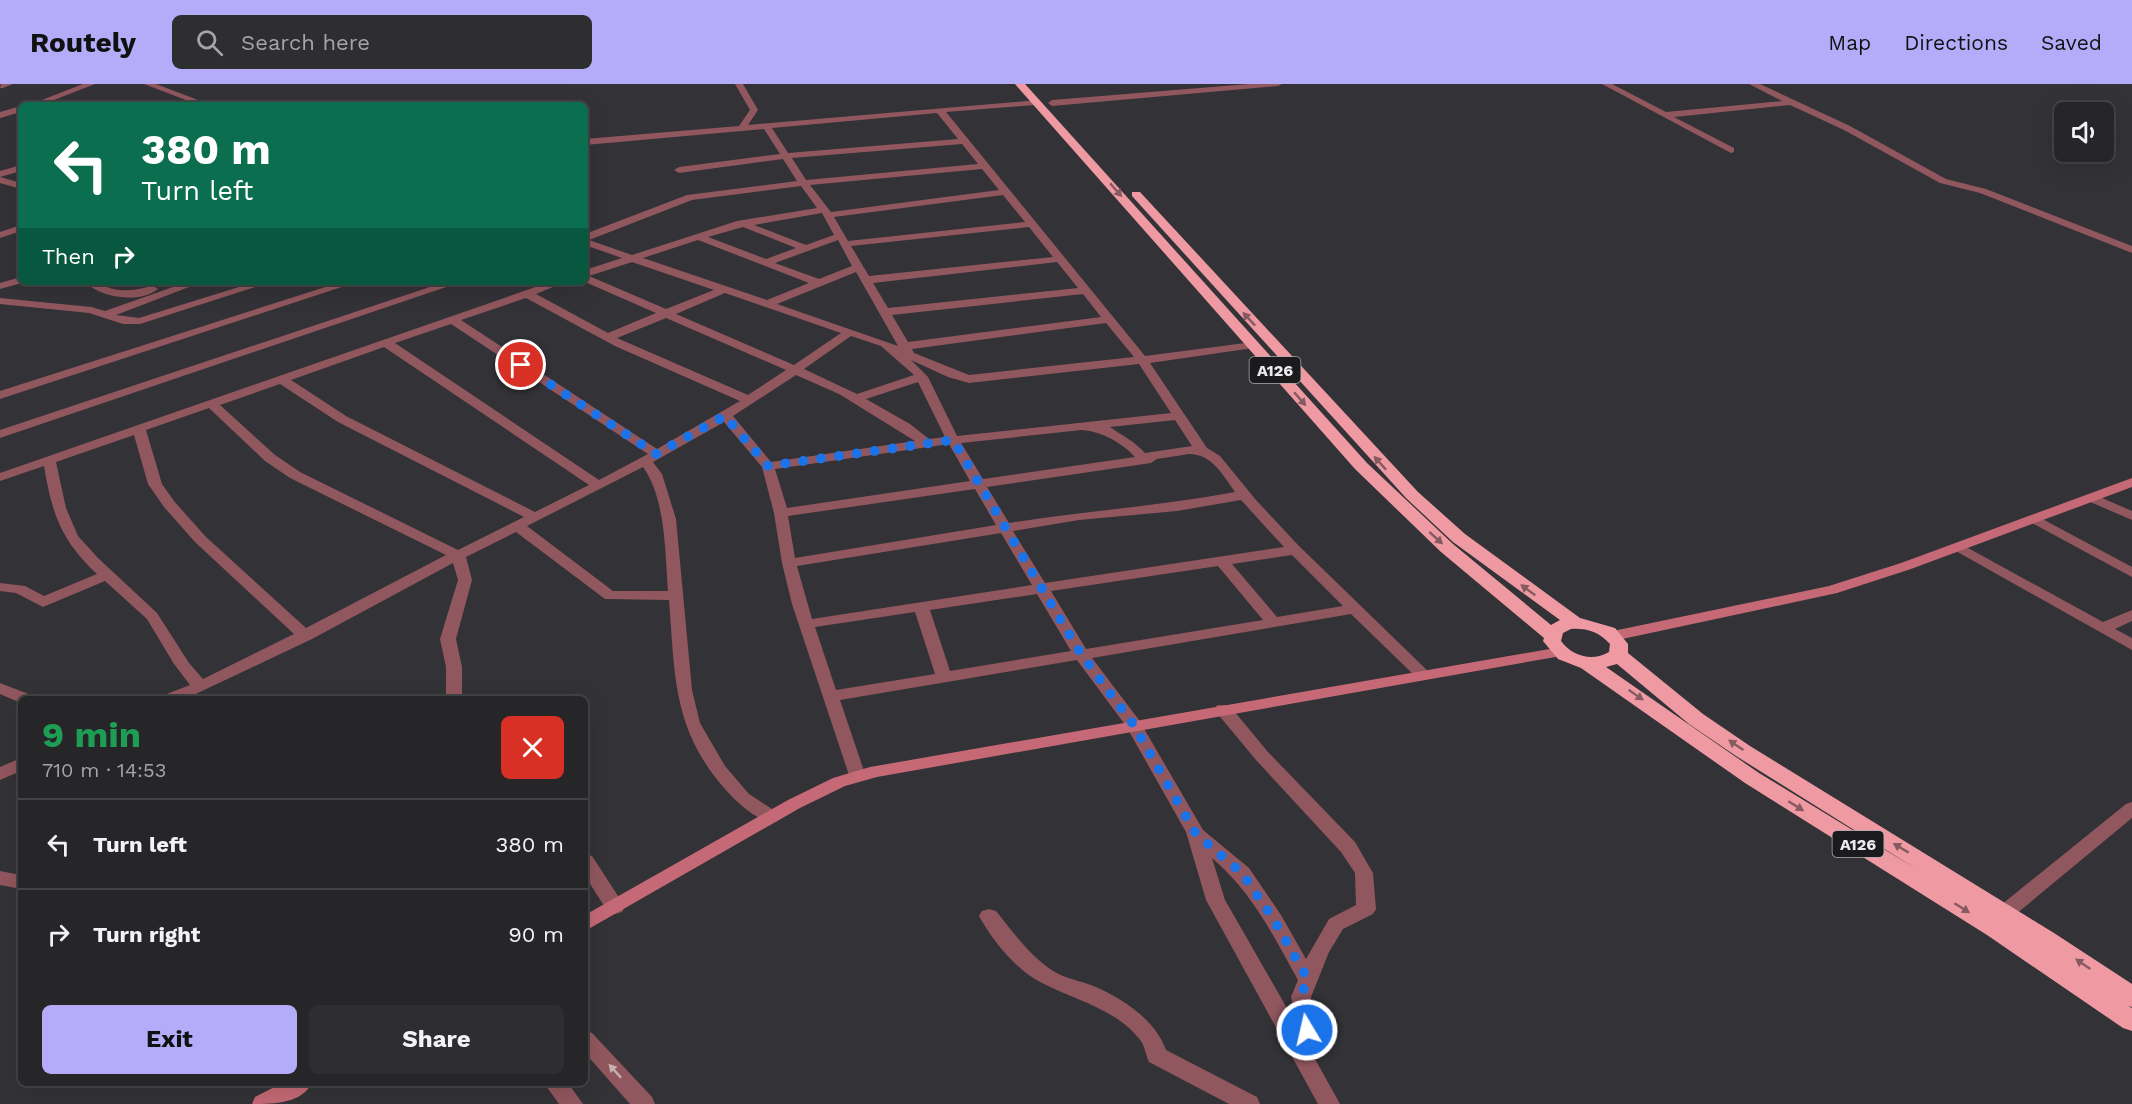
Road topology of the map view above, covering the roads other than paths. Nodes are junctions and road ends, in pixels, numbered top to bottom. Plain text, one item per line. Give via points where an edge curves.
1 (91, 84) edge
2 (148, 84) edge
3 (739, 84) edge
4 (1020, 84) edge
5 (1035, 84) edge
6 (1230, 84) edge
7 (1278, 84) edge
8 (1606, 84) edge
9 (1753, 84) edge
10 (1045, 101) junction
11 (41, 102) edge
12 (199, 102) edge
13 (1792, 102) junction
14 (18, 110) edge
15 (940, 111) junction
16 (1664, 115) junction
17 (3, 116) edge
18 (766, 125) junction
19 (742, 127) junction
20 (965, 141) junction
21 (588, 142) edge
22 (1731, 150) dead end
23 (786, 156) junction
24 (986, 166) junction
25 (18, 169) edge
26 (679, 170) dead end
27 (0, 174) edge
28 (0, 180) edge
29 (803, 183) junction
30 (18, 185) edge
31 (1008, 192) junction
32 (826, 213) junction
33 (741, 223) junction
34 (1032, 224) junction
35 (18, 229) edge
36 (0, 235) edge
37 (696, 236) junction
38 (588, 239) edge
39 (843, 240) junction
40 (588, 241) edge
41 (805, 248) junction
42 (2132, 250) edge
43 (635, 258) junction
44 (1059, 259) junction
45 (767, 262) junction
46 (859, 267) junction
47 (588, 275) edge
48 (588, 277) edge
49 (866, 280) junction
50 (18, 281) edge
51 (819, 283) junction
52 (95, 285) edge
53 (164, 285) edge
54 (189, 285) edge
55 (256, 285) edge
56 (343, 285) edge
57 (447, 285) edge
58 (552, 285) edge
59 (0, 286) edge
60 (725, 289) junction
61 (1086, 290) junction
62 (527, 294) junction
63 (0, 301) edge
64 (766, 304) junction
65 (885, 312) junction
66 (107, 314) junction
67 (666, 314) junction
68 (1110, 319) junction
69 (453, 320) junction
70 (850, 332) junction
71 (607, 338) junction
72 (386, 343) junction
73 (885, 344) junction
74 (1253, 345) junction
75 (908, 351) junction
76 (1142, 360) junction
77 (794, 370) junction
78 (922, 377) junction
79 (281, 380) junction
80 (0, 395) edge
81 (856, 398) junction
82 (749, 400) junction
83 (212, 404) junction
84 (725, 416) junction
85 (1176, 416) junction
86 (1081, 426) junction
87 (139, 429) junction
88 (0, 434) edge
89 (953, 440) junction
90 (926, 443) junction
91 (1202, 451) junction
92 (651, 457) junction
93 (49, 460) junction
94 (768, 466) junction
95 (0, 477) edge
96 (2132, 482) edge
97 (978, 483) junction
98 (598, 485) junction
99 (1243, 495) junction
100 (2092, 498) junction
101 (782, 513) junction
102 (2132, 516) edge
103 (537, 518) junction
104 (2035, 519) junction
105 (519, 527) junction
106 (1004, 527) junction
107 (1959, 547) junction
108 (1293, 550) junction
109 (459, 556) junction
110 (1223, 562) junction
111 (789, 563) junction
112 (2132, 573) edge
113 (107, 575) junction
114 (0, 587) edge
115 (1042, 587) junction
116 (677, 595) junction
117 (921, 606) junction
118 (1356, 609) junction
119 (2132, 615) edge
120 (1274, 623) junction
121 (1576, 623) junction
122 (807, 624) junction
123 (2104, 628) junction
124 (306, 636) junction
125 (1556, 643) junction
126 (1616, 645) junction
127 (2132, 645) edge
128 (1081, 654) junction
129 (1587, 663) junction
130 (1424, 675) junction
131 (944, 677) junction
132 (201, 686) junction
133 (0, 688) edge
134 (18, 696) edge
135 (177, 696) edge
136 (454, 696) edge
137 (830, 696) junction
138 (1223, 709) junction
139 (1133, 724) junction
140 (18, 765) edge
141 (0, 774) edge
142 (857, 777) junction
143 (2132, 808) edge
144 (772, 817) junction
145 (1196, 834) junction
146 (588, 866) edge
147 (0, 878) edge
148 (18, 881) edge
149 (613, 908) junction
150 (2003, 914) junction
151 (989, 916) dead end
152 (588, 922) edge
153 (1307, 978) junction
154 (2132, 997) edge
155 (2132, 1021) edge
156 (588, 1042) edge
157 (1299, 1052) junction
158 (296, 1086) edge
159 (557, 1086) edge
160 (263, 1104) edge
161 (572, 1104) edge
162 (644, 1104) edge
163 (1249, 1104) edge
164 (1329, 1104) edge

1 - 11 street
2 - 12 street
3 - 19 street via 754,113
4 - 10 highway, A126
5 - 10 highway, A126
6 - 10 street
7 - 10 street
8 - 16 street
9 - 13 street
10 - 15 street
10 -> 74 highway, A126
121 -> 10 highway, A126 via 1460,538 1398,481
13 - 16 street
13 - 42 street via 1943,181 1983,191
14 - 17 street
15 - 18 street
15 - 20 street
16 - 22 street
18 - 19 street
18 - 23 street
19 - 21 street
20 - 23 street
20 - 24 street
23 - 26 street
23 - 29 street
24 - 29 street
24 - 31 street
25 - 27 street
28 - 30 street
29 - 32 street
29 - 38 street via 690,197
31 - 32 street
31 - 34 street
32 - 33 street
32 - 39 street
33 - 37 street
33 - 41 street
34 - 39 street
34 - 44 street
35 - 36 street
37 - 43 street
37 - 45 street
39 - 41 street
39 - 46 street
40 - 43 street
41 - 45 street
43 - 47 street
43 - 60 street
44 - 49 street
44 - 61 street
45 - 51 street
46 - 49 street
46 - 51 street
48 - 67 street
49 - 65 street
50 - 59 street
51 - 64 street
52 - 53 street via 119,294 147,292
54 - 66 street
55 - 66 street via 140,321 123,321
56 - 80 street
57 - 88 street
58 - 62 street
60 - 64 street
60 - 67 street
61 - 65 street
61 - 68 street
62 - 69 street
62 - 71 street
63 - 66 street
64 - 70 street
65 - 75 street
67 - 71 street
67 - 77 street
68 - 75 street
68 - 76 street
69 - 72 street
69 - 92 street
70 - 73 street
70 - 77 street
71 - 82 street
72 - 79 street
72 - 98 street
73 - 75 street
73 - 78 street
74 - 76 street
74 -> 125 highway, A126 via 1388,494
75 - 76 street via 952,375 969,379
76 - 85 street
77 - 81 street
77 - 82 street
78 - 81 street
78 - 89 street
79 - 83 street
79 - 103 street via 342,419
81 - 90 street
82 - 84 street
83 - 87 street
83 - 109 street via 270,458 295,475
84 - 92 street
84 - 94 street
85 - 86 street
85 - 91 street
86 - 89 street
86 - 91 street via 1103,428 1127,441 1142,457
87 - 93 street
87 - 124 street via 155,484 169,504 201,539
89 - 90 street
89 - 97 street
90 - 94 street
91 - 97 street
91 - 99 street via 1226,468
92 - 98 street
92 - 116 street via 669,519
93 - 95 street
93 - 113 street via 63,522 76,544
94 - 101 street
96 - 100 street
97 - 101 street
97 - 106 street
98 - 103 street
99 - 106 street via 1177,507
99 - 108 street
100 - 102 street
100 - 104 street
101 - 111 street
103 - 105 street
104 - 107 street
104 - 112 street
105 - 109 street
105 - 116 street via 610,596
106 - 111 street
106 - 115 street
107 - 123 street
107 - 126 street via 1832,590
108 - 110 street
108 - 118 street
109 - 124 street
109 - 136 street via 465,580 448,639 454,667
110 - 115 street
110 - 120 street
111 - 122 street
113 - 114 street via 47,602 20,589
113 - 132 street via 152,616 191,680
115 - 117 street
115 - 128 street
116 - 144 street via 684,690 692,723 718,770 743,798
117 - 122 street
117 - 131 street
118 - 120 street
118 - 130 street
119 - 123 street
120 - 128 street
121 - 125 highway via 1560,626
121 - 126 highway, A126 via 1596,626
122 - 137 street
123 - 127 street
124 - 132 street
125 - 129 highway, A126
125 - 130 street
126 - 129 highway via 1606,662
150 -> 126 highway, A126 via 1696,719
128 - 131 street
128 - 139 street
129 -> 155 highway, A126 via 1752,778 1995,929
130 - 138 street
131 - 137 street
132 - 135 street
133 - 134 street
137 - 142 street
138 - 139 street
138 - 153 street via 1348,847 1364,873 1366,909 1336,924
139 - 142 street via 919,762
139 - 145 street
140 - 141 street
142 - 144 street
143 - 150 street
144 - 149 street
145 - 153 street via 1242,873
145 - 157 street via 1216,900
146 - 149 street
147 - 148 street
149 - 152 street
154 -> 150 highway, A126
151 - 163 street via 1020,955 1047,977 1109,1003 1151,1038 1157,1056
153 - 157 street via 1301,997 1307,1030
162 -> 156 street
157 - 164 street
158 - 160 street
159 - 161 street

